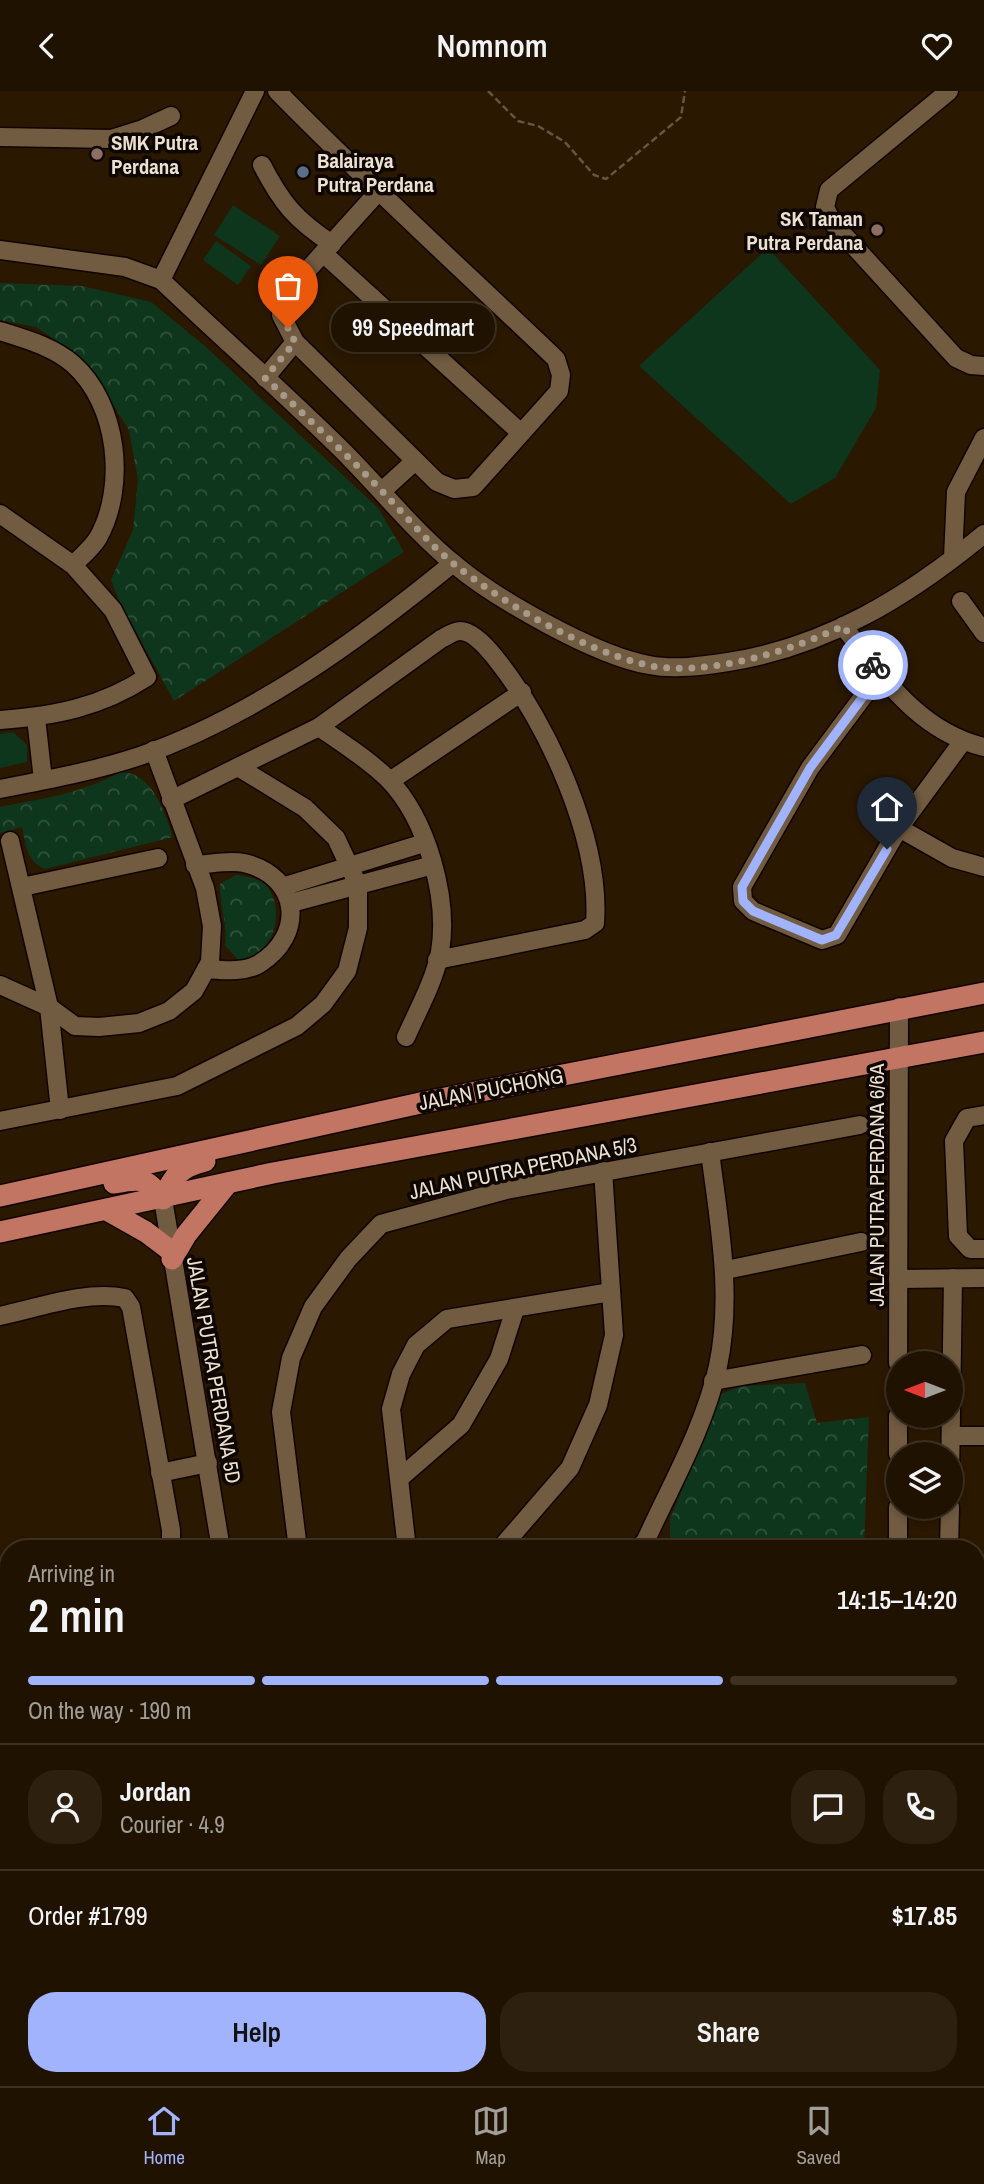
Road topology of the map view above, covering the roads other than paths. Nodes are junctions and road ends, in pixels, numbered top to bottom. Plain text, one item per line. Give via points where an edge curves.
1 (255, 91) edge
2 (277, 91) edge
3 (948, 91) edge
4 (171, 116) dead end
5 (0, 137) edge
6 (262, 165) dead end
7 (378, 192) junction
8 (327, 249) junction
9 (0, 250) edge
10 (161, 280) junction
11 (0, 331) edge
12 (295, 342) junction
13 (984, 366) edge
14 (265, 378) junction
15 (520, 433) junction
16 (984, 438) edge
17 (415, 461) junction
18 (382, 491) junction
19 (0, 514) edge
20 (984, 534) edge
21 (953, 558) junction
22 (453, 563) junction
23 (73, 565) junction
24 (961, 601) dead end
25 (843, 626) junction
26 (984, 633) edge
27 (880, 674) junction
28 (522, 692) junction
29 (36, 717) junction
30 (0, 720) edge
31 (319, 727) junction
32 (963, 741) junction
33 (984, 747) edge
34 (153, 750) junction
35 (238, 767) junction
36 (43, 780) junction
37 (390, 781) junction
38 (0, 789) edge
39 (171, 800) junction
40 (899, 828) junction
41 (10, 841) dead end
42 (424, 843) junction
43 (158, 858) dead end
44 (195, 865) junction
45 (433, 865) junction
46 (349, 867) junction
47 (984, 867) edge
48 (358, 885) junction
49 (285, 886) junction
50 (22, 887) junction
51 (291, 903) junction
52 (437, 960) junction
53 (206, 969) junction
54 (0, 985) edge
55 (984, 993) edge
56 (49, 1007) junction
57 (899, 1007) junction
58 (406, 1037) dead end
59 (984, 1042) edge
60 (899, 1058) junction
61 (61, 1111) junction
62 (984, 1115) edge
63 (0, 1121) edge
64 (860, 1125) dead end
65 (255, 1140) junction
66 (710, 1152) junction
67 (603, 1171) junction
68 (228, 1183) junction
69 (54, 1184) junction
70 (0, 1196) edge
71 (163, 1199) junction
72 (107, 1210) junction
73 (0, 1232) edge
74 (861, 1242) dead end
75 (984, 1249) edge
76 (172, 1255) junction
77 (726, 1271) junction
78 (953, 1278) junction
79 (984, 1278) edge
80 (898, 1279) junction
81 (611, 1292) junction
82 (515, 1309) junction
83 (0, 1316) edge
84 (898, 1351) edge
85 (862, 1355) dead end
86 (713, 1381) junction
87 (951, 1436) junction
88 (984, 1436) edge
89 (951, 1442) edge
90 (208, 1463) junction
91 (160, 1473) junction
92 (400, 1478) junction
93 (898, 1519) edge
94 (950, 1519) edge
95 (171, 1540) edge
96 (220, 1540) edge
97 (297, 1540) edge
98 (406, 1540) edge
99 (508, 1540) edge
100 (649, 1540) edge
101 (898, 1540) edge
102 (949, 1540) edge

1 - 10 street
2 - 7 street
3 - 13 street via 829,190 825,207 832,222 956,358
4 - 5 street via 111,139
6 - 8 street via 299,222
7 - 8 street
7 - 15 street via 556,359 559,391
8 - 12 street via 286,295 281,315
8 - 15 street
9 - 10 street via 125,267
10 - 14 street
11 - 23 street via 36,342 72,363 97,392 111,431 111,509 97,540
12 - 14 street
12 - 17 street
14 - 18 street
15 - 17 street via 473,487 454,489 437,482
16 - 21 street via 956,492
17 - 18 street
18 - 22 street
19 - 23 street
20 - 21 street
21 - 25 street via 911,590
22 - 25 street via 549,624 649,665 699,667 751,658 800,646
22 - 34 street via 389,616 308,672 231,715
23 - 29 street via 113,610 147,677 119,695 80,710
24 - 26 street
25 - 27 street
27 - 32 street via 927,722
27 - 40 street via 810,768 742,887 743,901 753,911 822,940 836,935
28 - 31 street via 492,654 469,632 458,630
28 - 37 street
28 - 52 street via 564,773 581,822 597,905 595,923 585,930
29 - 30 street
29 - 36 street
31 - 35 street
31 - 37 street
32 - 33 street
32 - 40 street
34 - 36 street
34 - 39 street
35 - 39 street
35 - 46 street via 305,808 336,838
36 - 38 street
37 - 42 street via 401,793
39 - 44 street
40 - 47 street via 952,858
41 - 50 street
42 - 45 street
42 - 46 street
43 - 50 street
44 - 49 street via 244,863
44 - 53 street via 212,926
45 - 48 street
45 - 52 street via 444,916
46 - 48 street
46 - 49 street
48 - 51 street
48 - 61 street via 358,928 347,971 323,1004 297,1026 177,1086
49 - 51 street
50 - 56 street
51 - 53 street via 286,933 258,965 234,971
52 - 58 street
53 - 56 street via 194,991 169,1011 139,1023 75,1026
54 - 56 street
55 - 57 main road, JALAN PUCHONG
56 - 61 street
57 - 60 street, JALAN PUTRA PERDANA 6/6A
57 - 65 main road, JALAN PUCHONG
59 - 60 main road, JALAN PUCHONG
60 - 68 main road, JALAN PUCHONG
60 - 80 street, JALAN PUTRA PERDANA 6/6A
61 - 63 street
62 - 75 street via 967,1118 954,1141 958,1236 970,1249
64 - 66 street, JALAN PUTRA PERDANA 5/3
65 - 69 main road, JALAN PUCHONG
65 - 71 main road via 241,1150 186,1166 173,1176
66 - 67 street, JALAN PUTRA PERDANA 5/3
66 - 77 street
67 - 81 street
67 - 97 street, JALAN PUTRA PERDANA 5/3 via 506,1190 381,1224 348,1259 313,1307 291,1358 281,1412
68 - 71 main road, JALAN PUCHONG
68 - 76 main road
69 - 70 main road, JALAN PUCHONG
69 - 71 main road via 72,1189 139,1178 148,1181
71 - 72 main road, JALAN PUCHONG
71 - 76 street, JALAN PUTRA PERDANA 5D
72 - 73 main road, JALAN PUCHONG
72 - 76 main road via 146,1232
74 - 77 street
76 - 90 street, JALAN PUTRA PERDANA 5D
77 - 86 street
78 - 79 street
78 - 80 street
78 - 87 street
80 - 84 street, JALAN PUTRA PERDANA 6/6A
81 - 82 street
81 - 99 street via 614,1335 598,1405 570,1468
82 - 92 street via 499,1359 461,1425
82 - 92 street via 447,1319 416,1345 391,1409
83 - 91 street via 87,1298 125,1298 131,1307
85 - 86 street
86 - 100 street
87 - 88 street
87 - 89 street
90 - 91 street
90 - 96 street, JALAN PUTRA PERDANA 5D
91 - 95 street
92 - 98 street
93 - 101 street
94 - 102 street

